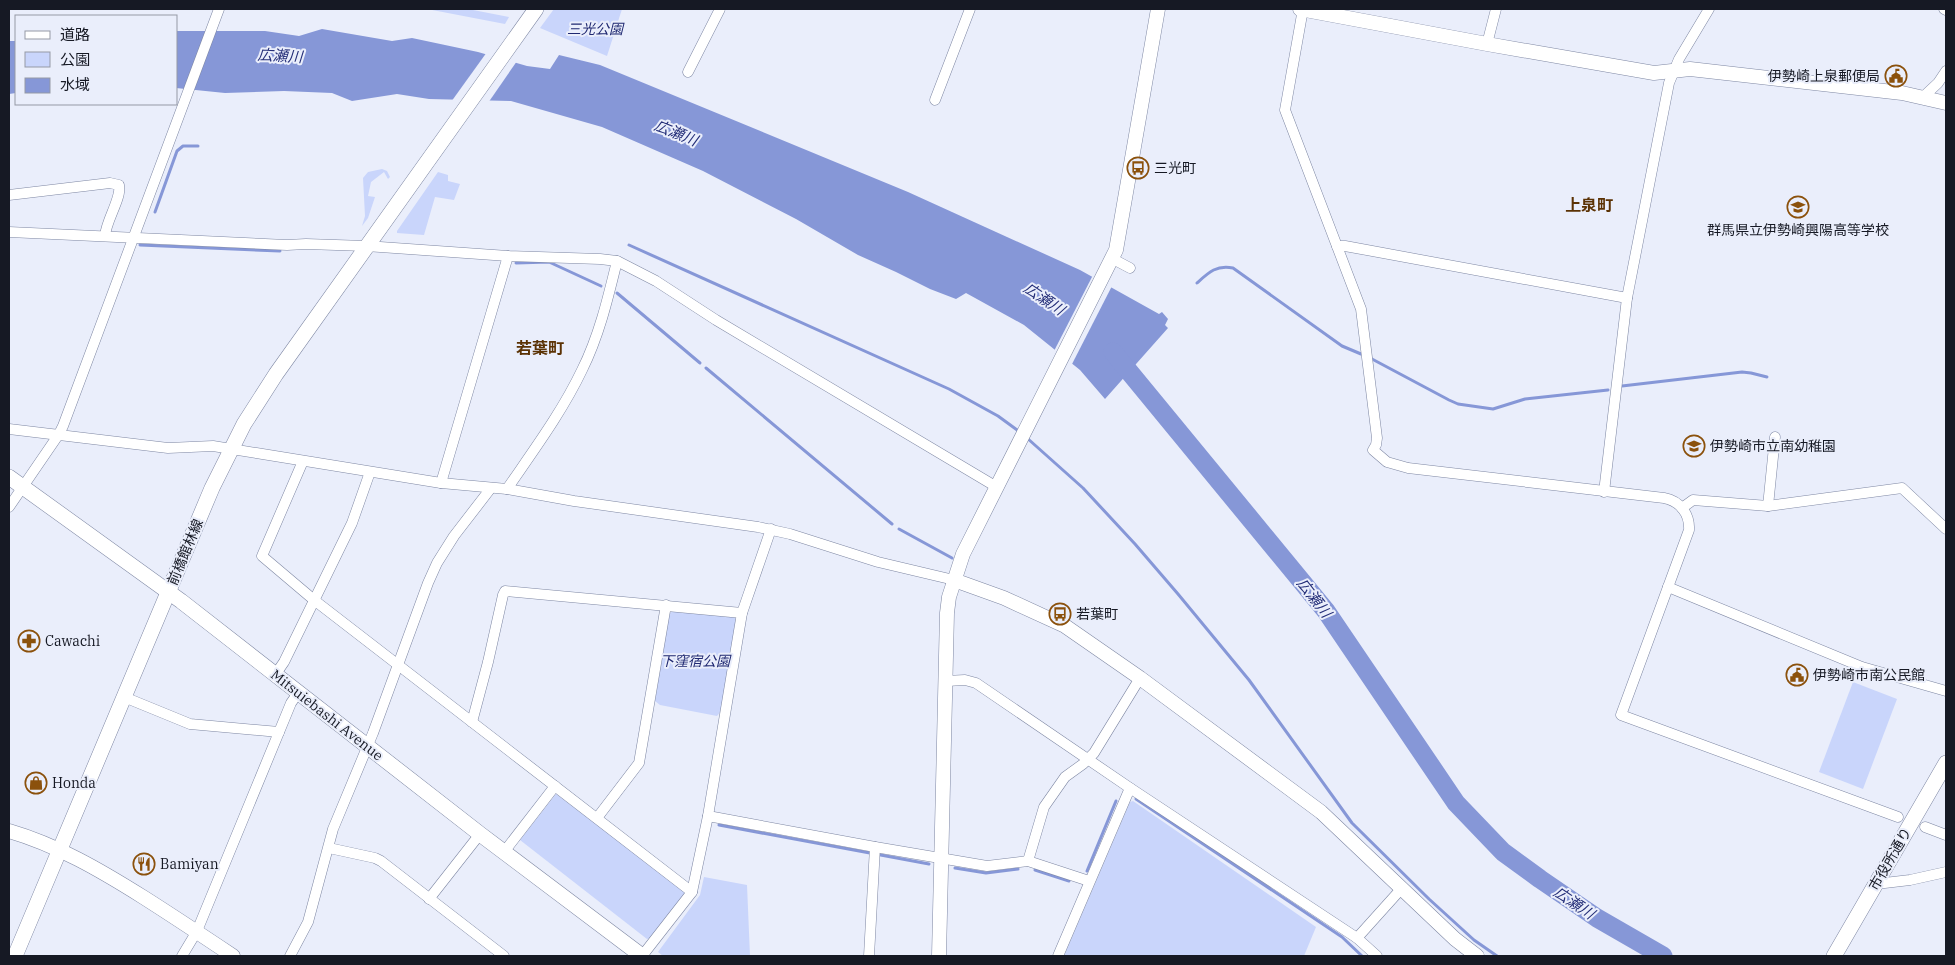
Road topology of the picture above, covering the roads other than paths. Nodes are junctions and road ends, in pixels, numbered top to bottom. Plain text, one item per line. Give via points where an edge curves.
1 (218, 9) edge
2 (720, 9) edge
3 (970, 9) edge
4 (1158, 9) edge
5 (1302, 9) edge
6 (1496, 9) edge
7 (1708, 9) edge
8 (532, 15) edge
9 (1487, 44) junction
10 (1673, 71) junction
11 (1946, 71) edge
12 (688, 72) dead end
13 (1922, 98) junction
14 (935, 100) dead end
15 (1946, 103) edge
16 (9, 195) edge
17 (9, 232) edge
18 (105, 236) junction
19 (134, 238) junction
20 (366, 246) junction
21 (1337, 246) junction
22 (508, 256) junction
23 (617, 261) junction
24 (1111, 262) junction
25 (1130, 268) dead end
26 (1627, 298) junction
27 (9, 429) edge
28 (59, 434) junction
29 (1775, 437) dead end
30 (231, 449) junction
31 (303, 461) junction
32 (370, 472) junction
33 (9, 477) edge
34 (441, 483) junction
35 (23, 486) junction
36 (995, 486) junction
37 (491, 488) junction
38 (507, 489) junction
39 (1604, 492) junction
40 (1768, 506) junction
41 (9, 507) edge
42 (1682, 508) junction
43 (771, 529) junction
44 (1946, 529) edge
45 (954, 580) junction
46 (1668, 587) junction
47 (168, 592) junction
48 (314, 600) junction
49 (666, 605) junction
50 (742, 613) junction
51 (398, 665) junction
52 (276, 674) junction
53 (1140, 678) junction
54 (946, 681) junction
55 (1946, 691) edge
56 (298, 692) junction
57 (124, 697) junction
58 (472, 722) junction
59 (279, 732) junction
60 (368, 747) junction
61 (1088, 759) junction
62 (1946, 763) edge
63 (555, 786) junction
64 (1130, 788) junction
65 (708, 816) junction
66 (597, 818) junction
67 (1903, 821) junction
68 (1925, 827) dead end
69 (9, 831) edge
70 (480, 834) junction
71 (1946, 835) edge
72 (329, 848) junction
73 (875, 848) junction
74 (60, 850) junction
75 (504, 852) junction
76 (941, 858) junction
77 (1028, 861) junction
78 (1946, 872) edge
79 (1089, 881) junction
80 (1876, 884) junction
81 (1402, 888) junction
82 (692, 892) junction
83 (429, 898) junction
84 (197, 931) junction
85 (1357, 938) junction
86 (16, 956) edge
87 (182, 956) edge
88 (232, 956) edge
89 (290, 956) edge
90 (504, 956) edge
91 (642, 956) edge
92 (869, 956) edge
93 (939, 956) edge
94 (1058, 956) edge
95 (1377, 956) edge
96 (1477, 956) edge
97 (1834, 956) edge

1 - 19 street
2 - 12 street
3 - 14 street
4 - 24 street via 1119,241
5 - 9 street
5 - 21 street via 1285,110
6 - 9 street
7 - 10 street
8 - 20 main road, 前橋館林線
9 - 10 street via 1654,73
10 - 13 street via 1690,69
10 - 26 street
11 - 13 street
13 - 15 street
16 - 18 street via 110,183 119,185
17 - 18 street
18 - 19 street
19 - 20 street
19 - 28 street
20 - 22 street
20 - 30 main road, 前橋館林線 via 265,390
21 - 26 street
21 - 39 street via 1361,309 1377,438 1373,450 1382,458 1408,468
22 - 23 street
22 - 34 street
23 - 36 street via 656,281
23 - 38 street via 583,369 563,406
24 - 25 street
24 - 36 street
26 - 39 street
27 - 28 street
28 - 30 street via 168,448 213,446
28 - 35 street
29 - 40 street
30 - 31 street
30 - 47 main road, 前橋館林線
31 - 32 street
31 - 48 street via 262,556
32 - 34 street
32 - 48 street via 358,508
33 - 35 main road, Mitsuiebashi Avenue
34 - 37 street
35 - 41 street
35 - 47 main road, Mitsuiebashi Avenue
36 - 45 street
37 - 38 street
37 - 51 street via 437,563
38 - 43 street
39 - 42 street via 1672,500
40 - 42 street via 1693,500
40 - 44 street via 1902,488
42 - 46 street via 1688,516 1689,530
43 - 45 street via 878,562
43 - 50 street
45 - 53 street via 1004,598 1065,626
45 - 54 street via 947,613
46 - 55 street via 1862,667
46 - 67 street via 1621,716
47 - 52 main road, Mitsuiebashi Avenue
47 - 57 main road, 前橋館林線
48 - 51 street
48 - 52 street
49 - 50 street
49 - 58 street via 505,591
49 - 66 street via 639,762
50 - 65 street
51 - 58 street
51 - 60 street
52 - 56 main road, Mitsuiebashi Avenue
53 - 61 street
53 - 81 street via 1321,812
54 - 61 street via 976,682
54 - 76 street
56 - 59 street
56 - 60 main road, Mitsuiebashi Avenue
57 - 59 street via 190,724
57 - 74 main road, 前橋館林線
58 - 63 street
59 - 84 street
60 - 70 main road, Mitsuiebashi Avenue
60 - 72 street via 333,829
61 - 64 street
61 - 77 street via 1064,777 1044,808
62 - 67 main road, 市役所通り
63 - 66 street
63 - 75 street
64 - 79 street
64 - 85 street
65 - 73 street
65 - 82 street
66 - 82 street
67 - 80 main road, 市役所通り
68 - 71 street
69 - 74 street
70 - 75 main road, Mitsuiebashi Avenue
70 - 83 street
72 - 83 street via 375,858
72 - 89 street via 308,922
73 - 76 street
73 - 92 street
74 - 84 street
74 - 86 main road, 前橋館林線
75 - 91 main road, Mitsuiebashi Avenue
76 - 77 street via 987,866
76 - 93 street
77 - 79 street
78 - 80 street
79 - 94 street
80 - 97 main road, 市役所通り
81 - 85 street
81 - 96 street
82 - 91 street
83 - 90 street
84 - 87 street
84 - 88 street
85 - 95 street

